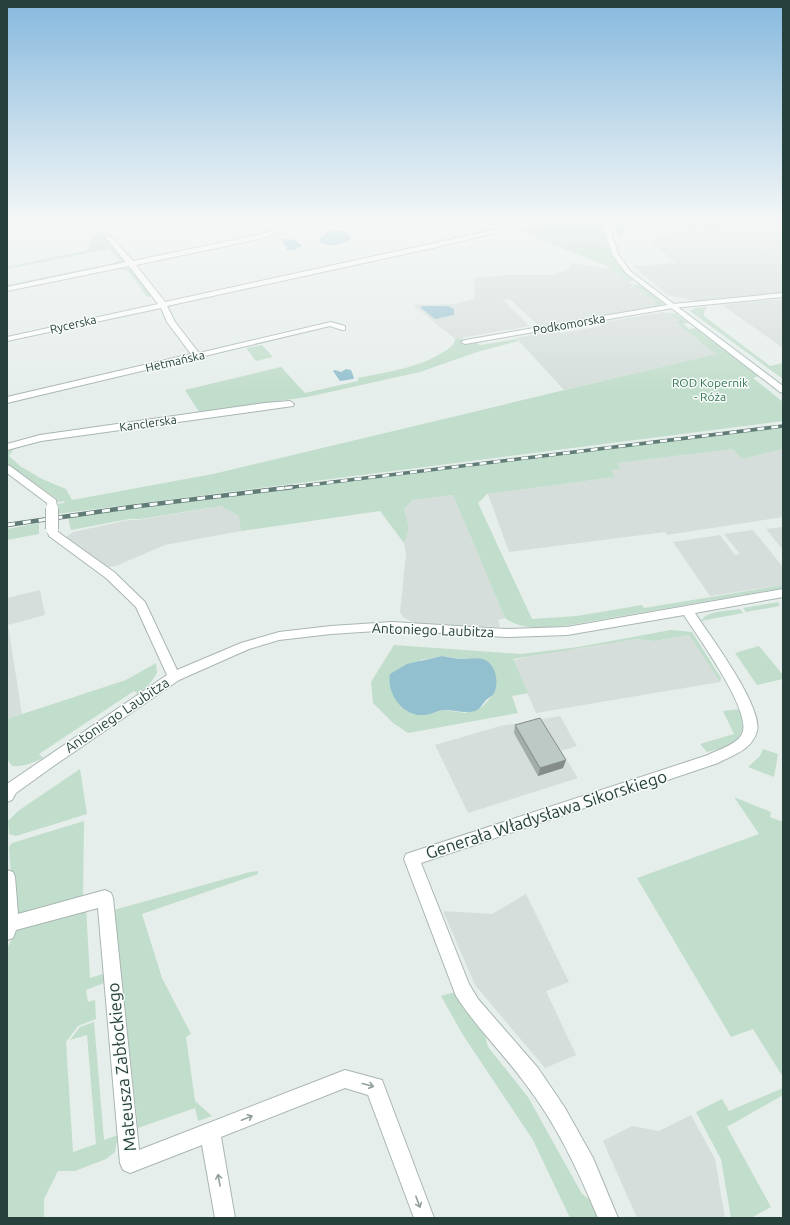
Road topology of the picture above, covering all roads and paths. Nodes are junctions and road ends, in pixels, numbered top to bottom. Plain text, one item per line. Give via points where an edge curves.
1 (55, 279) edge
2 (142, 279) edge
3 (277, 279) edge
4 (638, 279) edge
5 (7, 289) edge
6 (783, 295) edge
7 (161, 304) junction
8 (673, 306) junction
9 (342, 328) dead end
10 (7, 339) edge
11 (465, 342) dead end
12 (197, 356) junction
13 (783, 390) edge
14 (7, 400) edge
15 (290, 404) dead end
16 (7, 447) edge
17 (7, 468) edge
18 (783, 593) edge
19 (687, 610) junction
20 (174, 677) junction
21 (7, 796) edge
22 (7, 877) edge
23 (8, 928) edge
24 (210, 1132) junction
25 (226, 1218) edge
26 (424, 1218) edge
27 (608, 1218) edge

1 - 5 street
2 - 7 street
3 - 7 street, Rycerska
4 - 8 street
6 - 8 street, Podkomorska
7 - 10 street, Rycerska
7 - 12 street via 170,316 171,322
8 - 11 street, Podkomorska
8 - 13 street
9 - 12 street, Hetmańska via 331,324
12 - 14 street, Hetmańska
15 - 16 street, Kanclerska via 40,438
17 - 20 street, bridge via 52,502 53,534 110,575 141,605
18 - 19 street, Antoniego Laubitza
19 - 20 street, Antoniego Laubitza via 551,632 506,633 392,626 300,633 245,646
19 - 27 street, Generała Władysława Sikorskiego via 750,716 751,730 744,742 730,752 712,759 412,859 462,990 531,1075 558,1114 586,1165
20 - 21 street, Antoniego Laubitza via 47,763 11,789
22 - 23 street
23 - 24 street, Mateusza Zabłockiego via 105,898 130,1163
25 -> 24 street
24 -> 26 street via 345,1079 375,1087

